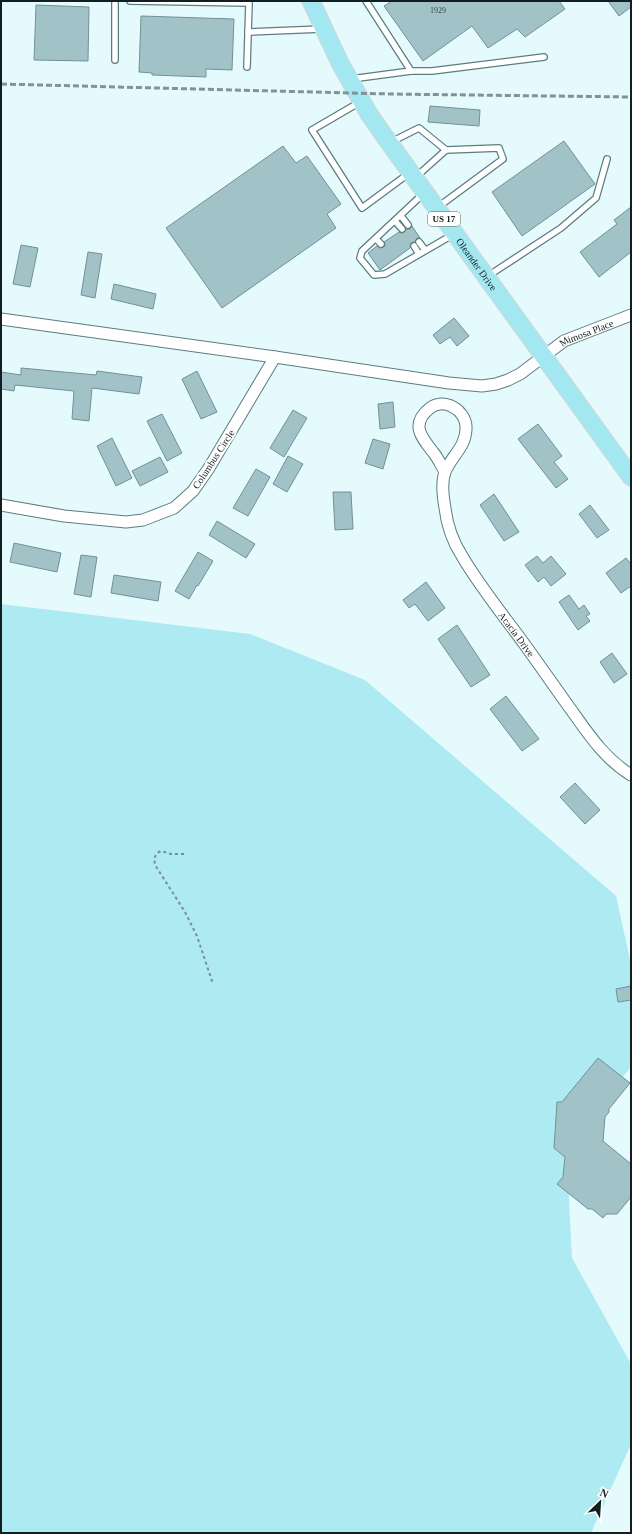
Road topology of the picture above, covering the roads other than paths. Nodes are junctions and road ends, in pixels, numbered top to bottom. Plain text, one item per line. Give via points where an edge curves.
1 (115, 1) edge
2 (130, 1) edge
3 (143, 1) edge
4 (312, 1) edge
5 (366, 1) edge
6 (324, 29) junction
7 (248, 32) junction
8 (544, 57) dead end
9 (115, 60) dead end
10 (247, 67) dead end
11 (411, 71) junction
12 (349, 79) junction
13 (362, 101) junction
14 (389, 143) junction
15 (446, 150) junction
16 (608, 159) dead end
17 (412, 175) junction
18 (425, 193) junction
19 (436, 209) junction
20 (401, 216) junction
21 (395, 221) junction
22 (408, 225) dead end
23 (402, 229) dead end
24 (454, 233) junction
25 (376, 239) junction
26 (419, 242) dead end
27 (381, 244) dead end
28 (414, 246) dead end
29 (426, 250) junction
30 (419, 254) junction
31 (393, 260) dead end
32 (397, 267) junction
33 (486, 278) junction
34 (631, 315) edge
35 (1, 319) edge
36 (544, 355) junction
37 (275, 357) junction
38 (445, 472) junction
39 (631, 477) edge
40 (1, 505) edge
41 (631, 775) edge

1 - 9 lane
2 - 3 lane
3 - 7 lane via 249,3
4 - 6 main road, Oleander Drive / US 17
5 - 11 lane
6 - 7 lane
6 - 12 main road, Oleander Drive / US 17
7 - 10 lane
8 - 11 lane via 432,71
11 - 12 lane
12 - 13 main road, Oleander Drive / US 17
13 - 14 main road, Oleander Drive / US 17
13 - 17 lane via 312,130 362,208
14 - 15 lane via 419,128
14 - 17 main road, Oleander Drive / US 17
15 - 17 lane
15 - 19 lane via 499,148 504,159
16 - 33 lane via 596,198 561,228
17 - 18 main road, Oleander Drive / US 17
18 - 19 main road, Oleander Drive / US 17
18 - 20 lane
19 - 24 main road, Oleander Drive / US 17
20 - 21 lane
20 - 22 lane
21 - 23 lane
21 - 25 lane
24 - 29 lane
24 - 33 main road, Oleander Drive / US 17
25 - 27 lane
25 - 32 lane via 362,251 360,258 374,275 385,274
26 - 29 lane
28 - 30 lane
29 - 30 lane
30 - 32 lane
31 - 32 lane
33 - 36 main road, Oleander Drive / US 17
34 - 36 street, Mimosa Place via 564,341
35 - 37 street
36 - 37 street via 520,374 496,384 482,386
36 - 39 main road, Oleander Drive / US 17
37 - 40 street, Columbus Circle via 209,468 193,491 174,508 143,520 126,522 64,516
38 - 38 street, Acacia Drive via 461,446 466,430 463,416 458,410 444,404 432,407 426,412 419,428 422,439
38 - 41 street, Acacia Drive via 445,511 461,556 588,734 611,760

